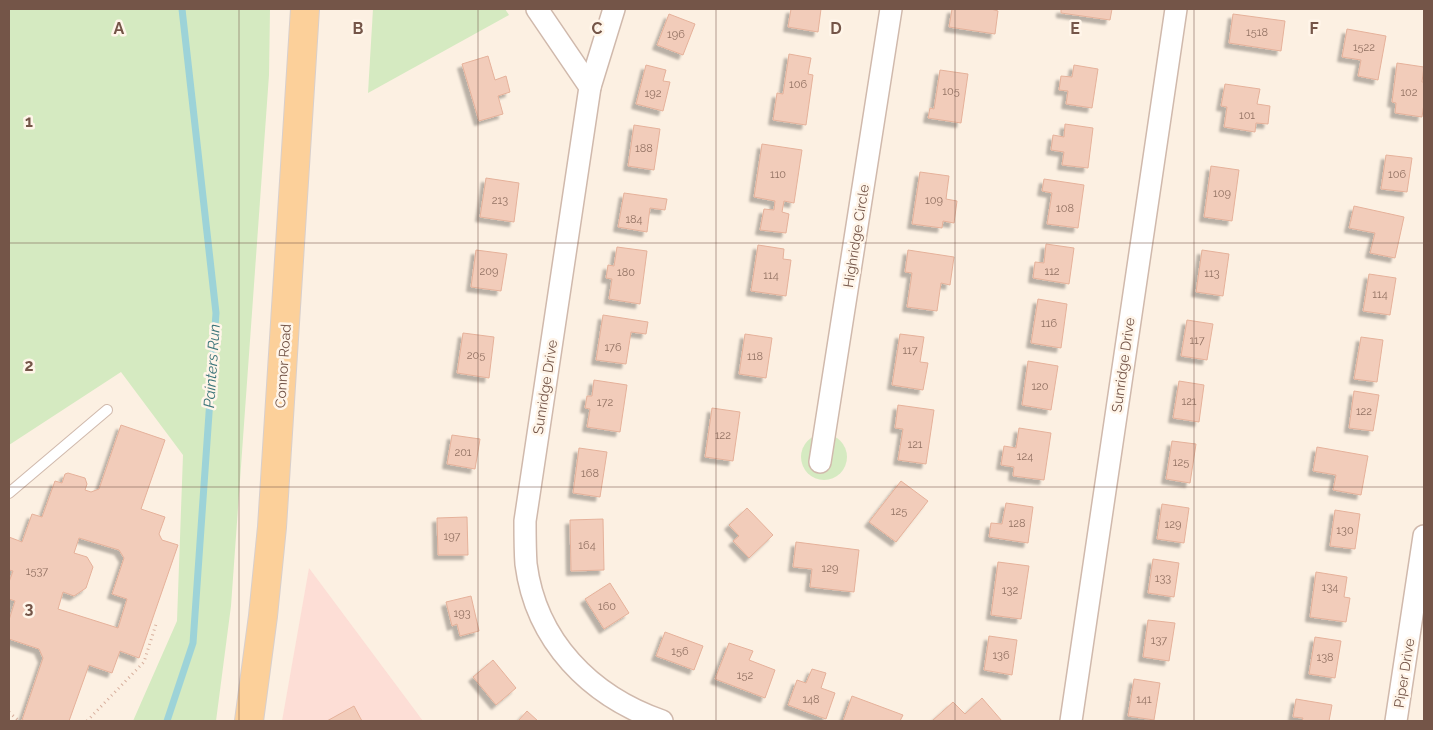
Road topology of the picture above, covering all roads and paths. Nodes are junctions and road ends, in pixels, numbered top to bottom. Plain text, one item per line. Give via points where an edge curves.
1 (305, 9) edge
2 (537, 9) edge
3 (614, 9) edge
4 (891, 9) edge
5 (1176, 9) edge
6 (590, 87) junction
7 (106, 410) dead end
8 (820, 462) dead end
9 (9, 493) edge
10 (1424, 536) edge
11 (157, 620) dead end
12 (9, 712) edge
13 (19, 721) edge
14 (87, 721) edge
15 (250, 721) edge
16 (662, 721) edge
17 (1071, 721) edge
18 (1396, 721) edge

1 - 15 main road, Connor Road via 272,527
2 - 6 street
3 - 6 street, Sunridge Drive
4 - 8 street, Highridge Circle
5 - 17 street, Sunridge Drive
6 - 16 street, Sunridge Drive via 525,522 526,564 535,600 552,638 578,671 610,698
7 - 9 lane
10 - 18 street, Piper Drive
11 - 14 path via 144,662
12 - 13 path

